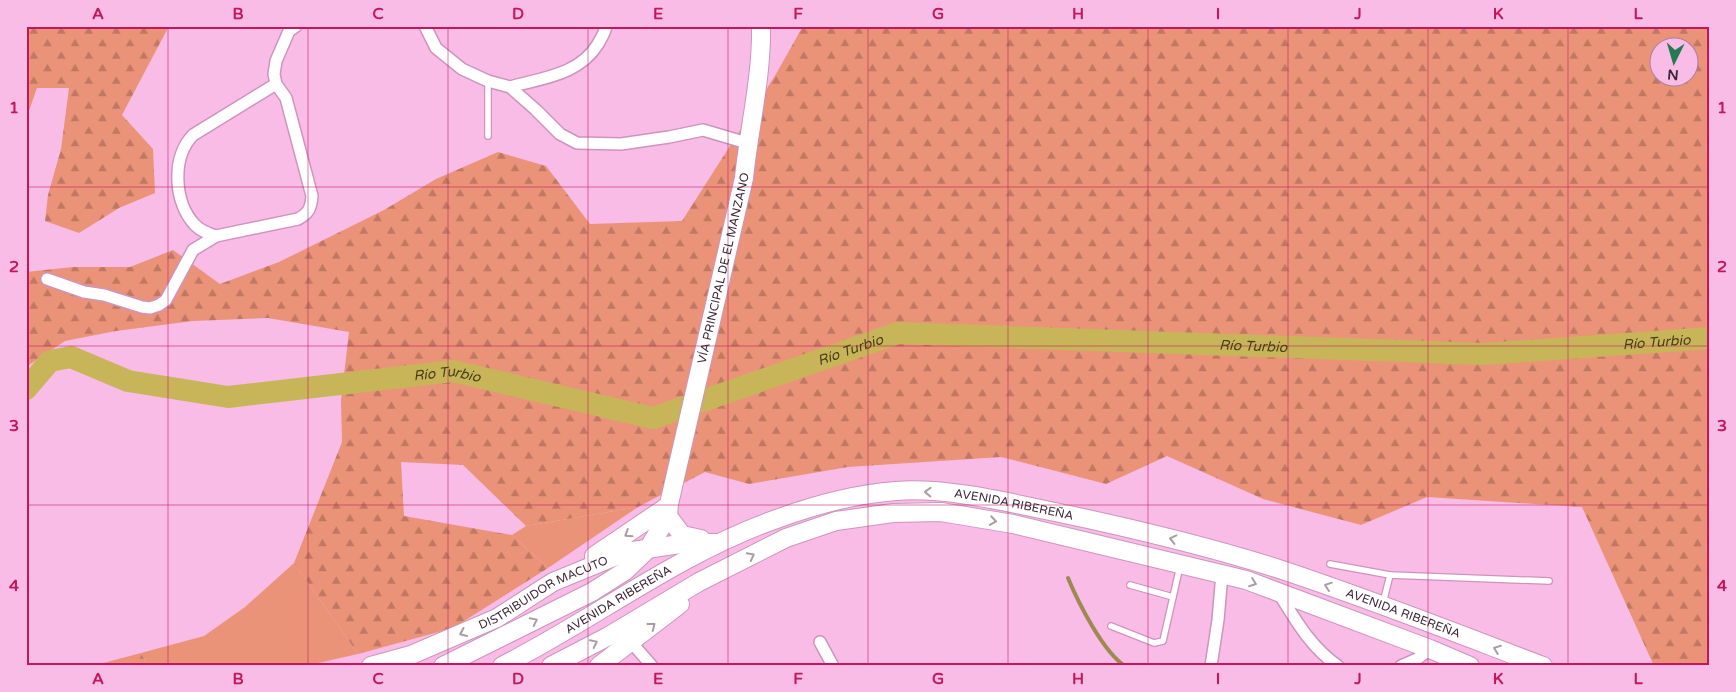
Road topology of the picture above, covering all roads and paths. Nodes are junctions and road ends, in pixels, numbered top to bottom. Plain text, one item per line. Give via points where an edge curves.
1 (425, 26) edge
2 (606, 26) edge
3 (761, 26) edge
4 (290, 28) edge
5 (488, 81) junction
6 (276, 84) junction
7 (510, 86) junction
8 (488, 136) dead end
9 (747, 143) junction
10 (216, 236) junction
11 (47, 279) dead end
12 (668, 509) junction
13 (719, 542) junction
14 (648, 549) junction
15 (1180, 564) junction
16 (1330, 564) dead end
17 (717, 573) junction
18 (1222, 574) junction
19 (1390, 575) junction
20 (1549, 581) dead end
21 (553, 582) junction
22 (1130, 585) dead end
23 (1278, 592) junction
24 (1172, 597) junction
25 (1382, 605) junction
26 (1111, 626) dead end
27 (820, 642) dead end
28 (628, 644) junction
29 (1430, 649) junction
30 (371, 666) edge
31 (444, 666) edge
32 (502, 666) edge
33 (551, 666) edge
34 (599, 666) edge
35 (616, 666) edge
36 (652, 666) edge
37 (833, 666) edge
38 (1211, 666) edge
39 (1338, 666) edge
40 (1401, 666) edge
41 (1470, 666) edge
42 (1543, 666) edge

1 - 5 street via 436,48 462,69
2 - 7 street via 595,49 581,63 565,72
3 - 9 main road, VÍA PRINCIPAL DE EL MANZANO via 756,89
4 - 6 street via 276,61
5 - 7 street
5 - 8 lane
6 - 10 street via 193,135 180,156 178,181 184,208 196,226
6 - 10 street via 286,98 312,196 310,210 298,219
7 - 9 street via 560,134 577,143 621,144 703,130
9 - 12 main road, VÍA PRINCIPAL DE EL MANZANO via 744,178
10 - 11 street via 193,250 166,300 150,308
12 - 13 main road via 682,535
12 - 14 main road, VÍA PRINCIPAL DE EL MANZANO
12 -> 21 main road
13 - 14 main road, DISTRIBUIDOR MACUTO
25 -> 13 main road, AVENIDA RIBEREÑA via 1280,569 1181,541 954,493 898,491 866,495 772,521
13 - 32 main road, AVENIDA RIBEREÑA
14 - 21 main road, DISTRIBUIDOR MACUTO via 626,552
31 -> 14 main road, VÍA PRINCIPAL DE EL MANZANO via 592,592 625,571
17 -> 15 main road, AVENIDA RIBEREÑA via 786,538 836,521 893,513 941,512 1013,524
15 - 18 main road, AVENIDA RIBEREÑA
15 - 24 lane
16 - 19 lane
28 -> 17 main road
33 -> 17 main road, AVENIDA RIBEREÑA via 608,637
18 -> 23 main road, AVENIDA RIBEREÑA
18 - 38 street
19 - 20 lane
19 - 25 lane
21 -> 30 main road, DISTRIBUIDOR MACUTO via 497,618 411,655
22 - 24 lane
23 - 29 main road, AVENIDA RIBEREÑA
23 - 39 street via 1303,631
24 - 26 lane via 1163,641 1154,643
42 -> 25 main road, AVENIDA RIBEREÑA
27 - 37 street
28 - 34 main road
28 - 35 street
28 - 36 street
29 - 40 street
29 - 41 main road, AVENIDA RIBEREÑA

